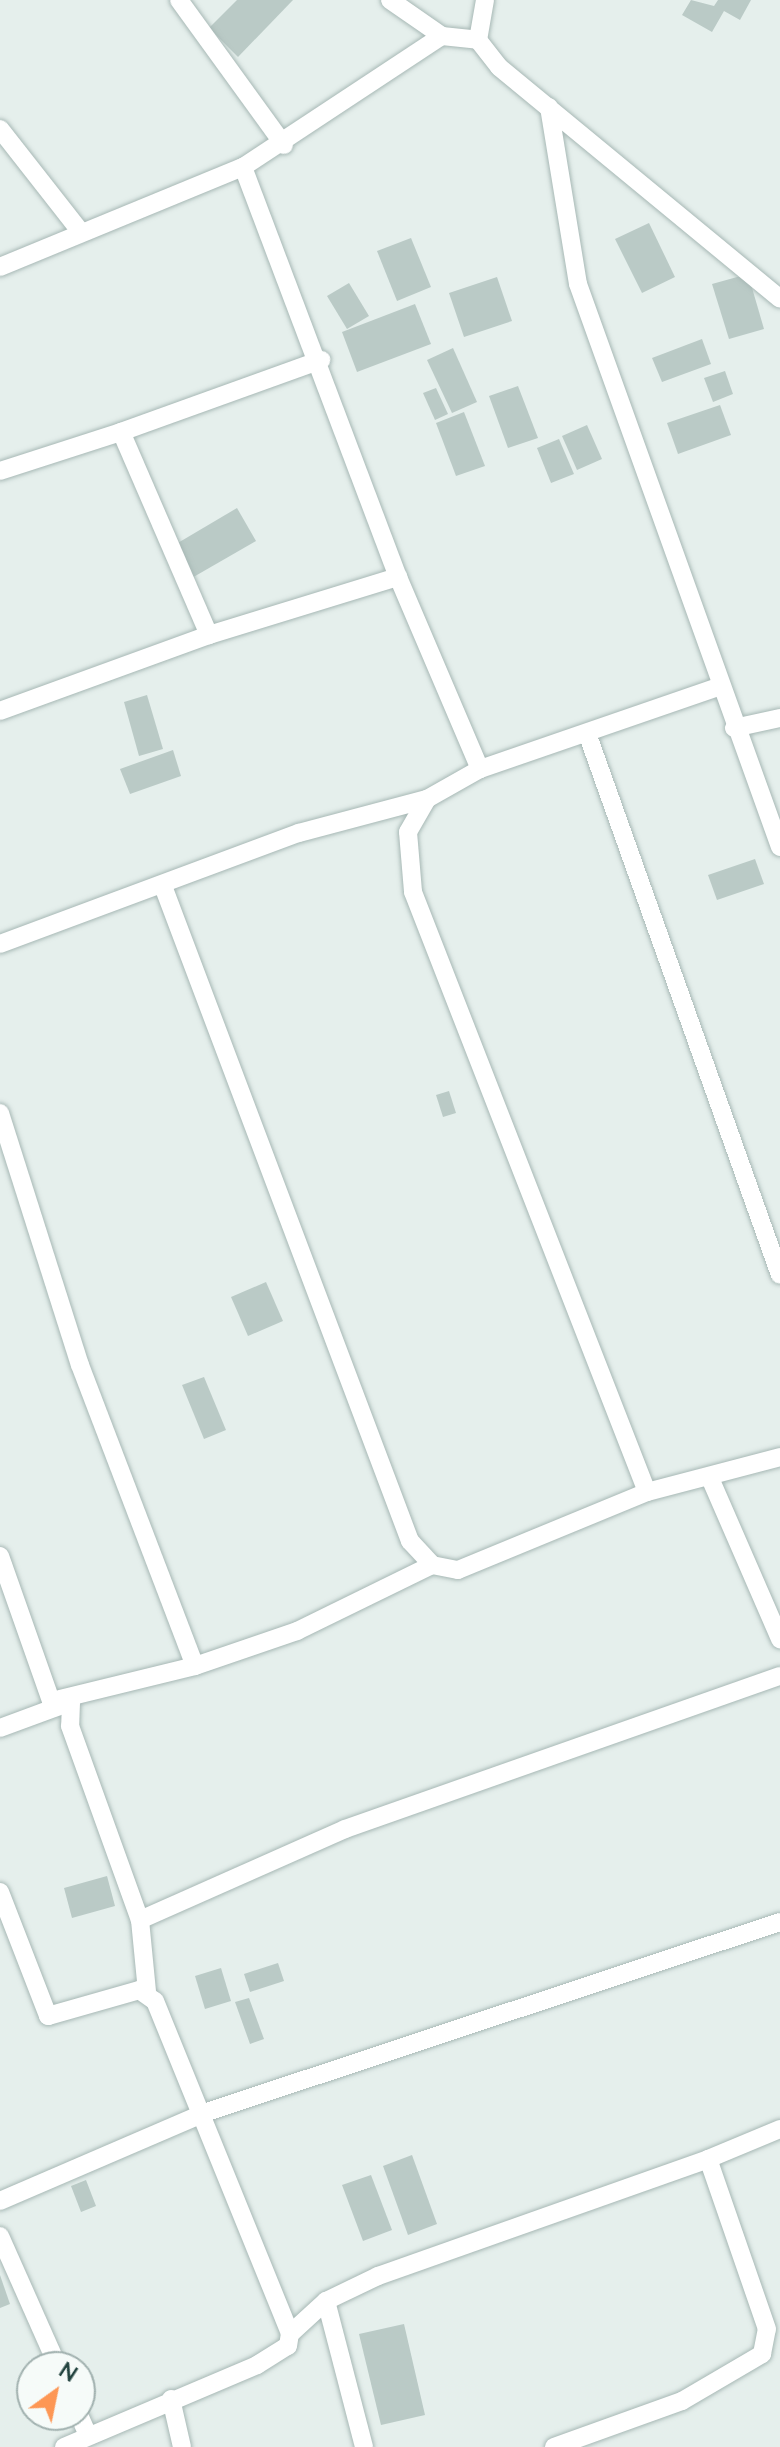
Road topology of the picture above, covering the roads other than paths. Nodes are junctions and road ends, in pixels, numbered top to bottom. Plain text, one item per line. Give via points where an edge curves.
1 (179, 0) edge
2 (390, 0) edge
3 (485, 0) edge
4 (442, 36) junction
5 (478, 40) junction
6 (549, 107) junction
7 (0, 129) edge
8 (284, 145) junction
9 (243, 167) junction
10 (80, 231) junction
11 (0, 267) edge
12 (780, 299) edge
13 (321, 360) junction
14 (121, 432) junction
15 (0, 471) edge
16 (398, 577) junction
17 (209, 635) junction
18 (721, 686) junction
19 (0, 711) edge
20 (780, 718) edge
21 (734, 728) junction
22 (587, 733) junction
23 (480, 769) junction
24 (427, 799) junction
25 (780, 847) edge
26 (163, 886) junction
27 (0, 944) edge
28 (0, 1113) edge
29 (780, 1275) edge
30 (780, 1457) edge
31 (710, 1478) junction
32 (647, 1492) junction
33 (0, 1556) edge
34 (432, 1565) junction
35 (780, 1639) edge
36 (195, 1666) junction
37 (780, 1676) edge
38 (51, 1701) junction
39 (71, 1702) junction
40 (0, 1728) edge
41 (0, 1892) edge
42 (140, 1920) junction
43 (780, 1922) edge
44 (147, 1992) junction
45 (204, 2113) junction
46 (780, 2129) edge
47 (708, 2159) junction
48 (0, 2201) edge
49 (0, 2236) edge
50 (326, 2301) junction
51 (290, 2334) junction
52 (51, 2351) edge
53 (171, 2399) junction
54 (86, 2431) edge
55 (88, 2435) junction
56 (64, 2447) edge
57 (182, 2447) edge
58 (364, 2447) edge
59 (554, 2447) edge

1 - 8 street
2 - 4 street
3 - 5 street
4 - 5 street
4 - 8 street
5 - 6 street
6 - 12 street
6 - 18 street via 578,284
7 - 10 street
8 - 9 street
9 - 10 street
9 - 13 street
10 - 11 street
13 - 14 street
13 - 16 street
14 - 15 street
14 - 17 street
16 - 17 street
16 - 23 street
17 - 19 street
18 - 21 street
18 - 22 street
20 - 21 street
21 - 25 street
22 - 23 street
22 - 29 street
23 - 24 street
24 - 26 street via 299,833
24 - 32 street via 408,832 413,892
26 - 27 street
26 - 34 street via 410,1541
28 - 36 street via 80,1365
30 - 31 street
31 - 32 street
31 - 35 street
32 - 34 street via 458,1570
33 - 38 street
34 - 36 street via 297,1631
36 - 38 street
37 - 42 street via 345,1829
38 - 39 street
39 - 40 street
39 - 42 street via 70,1726
41 - 44 street via 48,2016
42 - 44 street
43 - 45 street
44 - 45 street
45 - 48 street
45 - 51 street
46 - 47 street
47 - 50 street via 430,2254
47 - 59 street via 767,2344 682,2401
49 - 52 street
50 - 51 street
50 - 58 street
51 - 53 street via 288,2346 257,2365
53 - 55 street
53 - 57 street
54 - 55 street
55 - 56 street

